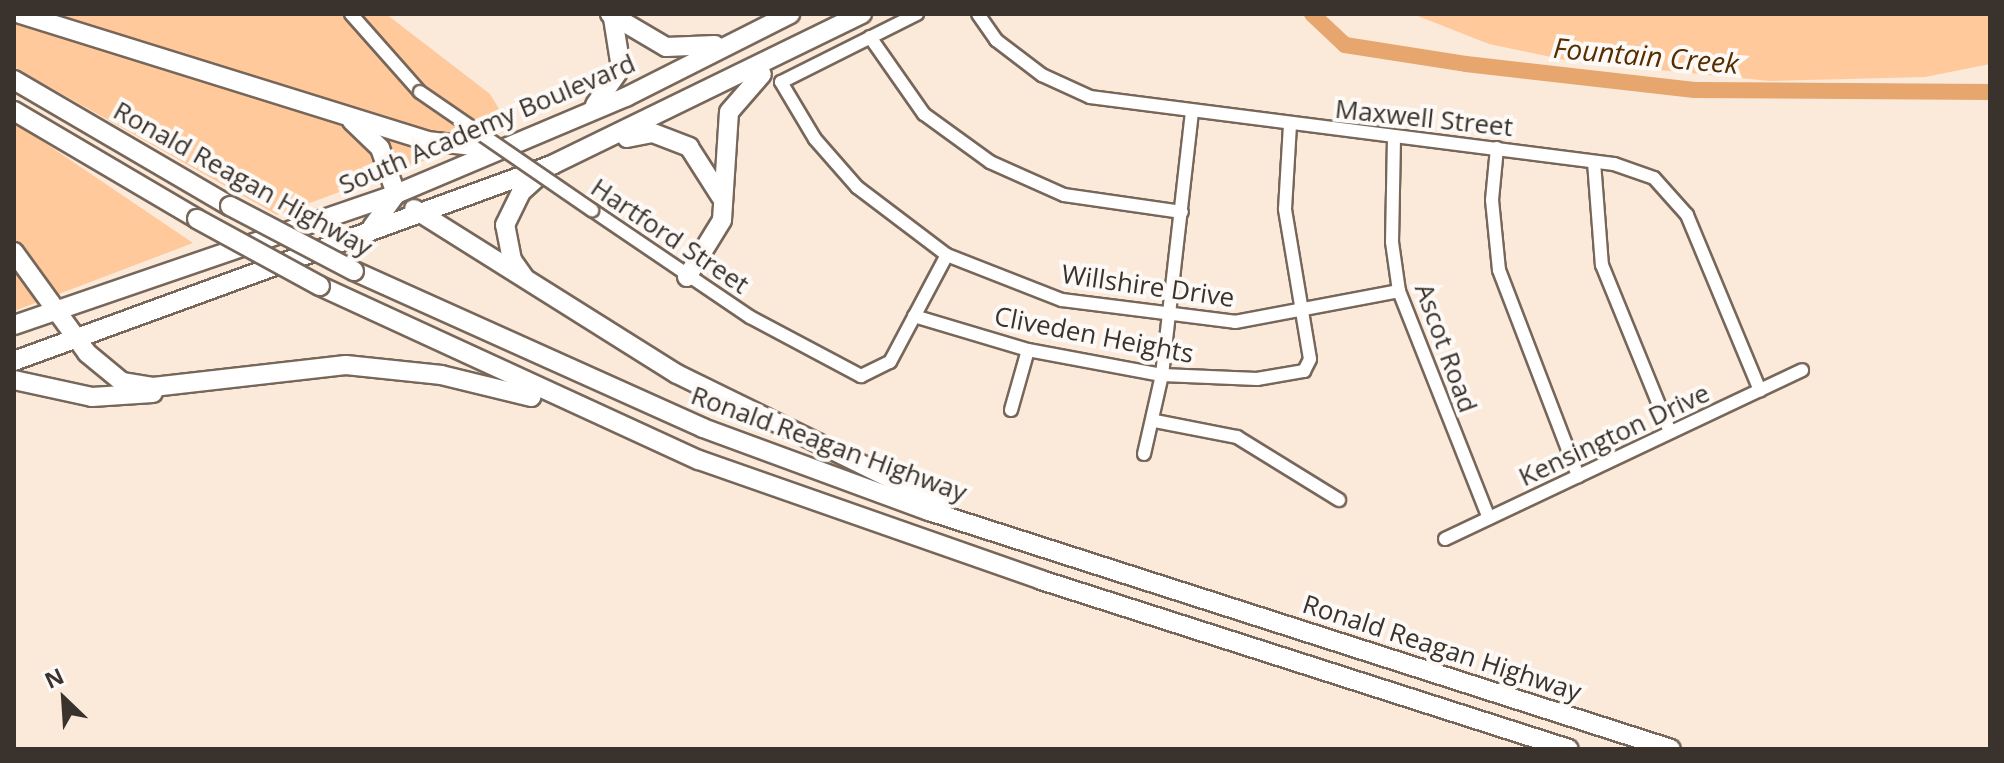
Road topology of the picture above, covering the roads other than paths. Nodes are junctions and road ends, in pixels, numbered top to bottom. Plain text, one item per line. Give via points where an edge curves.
1 (20, 14) edge
2 (351, 14) edge
3 (790, 14) edge
4 (862, 14) edge
5 (917, 14) edge
6 (978, 14) edge
7 (612, 16) edge
8 (755, 31) junction
9 (870, 37) junction
10 (810, 40) junction
11 (14, 80) edge
12 (14, 111) edge
13 (1192, 111) junction
14 (343, 115) junction
15 (1290, 125) junction
16 (553, 129) junction
17 (1394, 138) junction
18 (520, 142) junction
19 (593, 147) junction
20 (1497, 148) junction
21 (1594, 162) junction
22 (552, 165) junction
23 (396, 194) junction
24 (723, 202) junction
25 (1182, 212) junction
26 (420, 214) junction
27 (366, 232) junction
28 (14, 252) edge
29 (947, 255) junction
30 (687, 277) junction
31 (528, 282) junction
32 (1399, 291) junction
33 (59, 310) junction
34 (1298, 313) junction
35 (1168, 314) junction
36 (914, 316) junction
37 (14, 325) edge
38 (77, 337) junction
39 (1028, 350) junction
40 (14, 361) edge
41 (1802, 370) dead end
42 (1162, 375) junction
43 (14, 380) edge
44 (184, 385) junction
45 (1760, 390) junction
46 (1011, 410) dead end
47 (1155, 421) junction
48 (1670, 432) junction
49 (641, 435) junction
50 (1144, 454) dead end
51 (1578, 476) junction
52 (1339, 500) dead end
53 (1489, 518) junction
54 (987, 528) junction
55 (1445, 539) dead end
56 (1569, 749) edge
57 (1671, 749) edge

1 - 14 highway
2 - 30 street, Hartford Street, bridge via 420,92
3 - 8 highway, South Academy Boulevard
4 - 10 highway, South Academy Boulevard
5 - 9 street
6 - 13 street, Maxwell Street via 996,40 1042,75 1090,97
7 - 8 highway via 666,47 692,49
7 - 16 highway via 622,47 617,81 601,100
8 - 16 highway, South Academy Boulevard
9 - 25 street via 924,114 990,162 1064,195
9 - 29 street, Willshire Drive via 781,82 815,139 857,187
10 - 19 highway, South Academy Boulevard
10 - 24 highway via 735,98
11 - 54 highway, Ronald Reagan Highway, bridge via 230,206 354,271 703,428
12 - 49 highway, Ronald Reagan Highway, bridge via 320,286
13 - 15 street, Maxwell Street
13 - 25 street
14 - 18 highway via 454,148
14 - 23 highway via 380,148
15 - 17 street, Maxwell Street
15 - 34 street via 1285,209
16 - 18 highway, South Academy Boulevard
17 - 20 street, Maxwell Street
17 - 32 street, Ascot Road via 1392,242
18 - 23 highway, South Academy Boulevard
19 - 22 highway, South Academy Boulevard
19 - 24 highway via 653,133 678,140 701,157
20 - 21 street, Maxwell Street
20 - 51 street via 1492,200 1499,270
21 - 45 street, Maxwell Street via 1654,178 1680,203
21 - 48 street via 1602,265
22 - 26 highway, South Academy Boulevard
22 - 31 highway via 521,192 505,225 512,260
23 - 26 highway
23 - 27 highway
23 - 33 highway, South Academy Boulevard
24 - 30 highway via 713,240
25 - 35 street
26 - 27 highway, South Academy Boulevard
26 - 31 highway
27 - 38 highway, South Academy Boulevard
28 - 33 highway
29 - 35 street, Willshire Drive via 1062,300
29 - 36 street, Hartford Street
30 - 36 street, Hartford Street via 861,376 890,362
31 - 54 highway via 677,374
32 - 34 street, Willshire Drive
32 - 53 street, Ascot Road
33 - 37 highway, South Academy Boulevard
33 - 38 highway
34 - 35 street, Willshire Drive via 1235,322
34 - 42 street, Cliveden Heights via 1310,359 1304,371 1257,379
35 - 42 street
36 - 39 street, Cliveden Heights
38 - 40 highway, South Academy Boulevard
38 - 44 highway via 101,369 122,382
39 - 42 street, Cliveden Heights
39 - 46 street
41 - 45 street, Kensington Drive
42 - 47 street
43 - 44 highway via 117,399
44 - 49 highway via 310,367 398,368 511,390
45 - 48 street, Kensington Drive
47 - 50 street
47 - 52 street via 1237,437
48 - 51 street, Kensington Drive
49 - 56 highway, Ronald Reagan Highway via 892,530
51 - 53 street, Kensington Drive
53 - 55 street, Kensington Drive
54 - 57 highway, Ronald Reagan Highway

